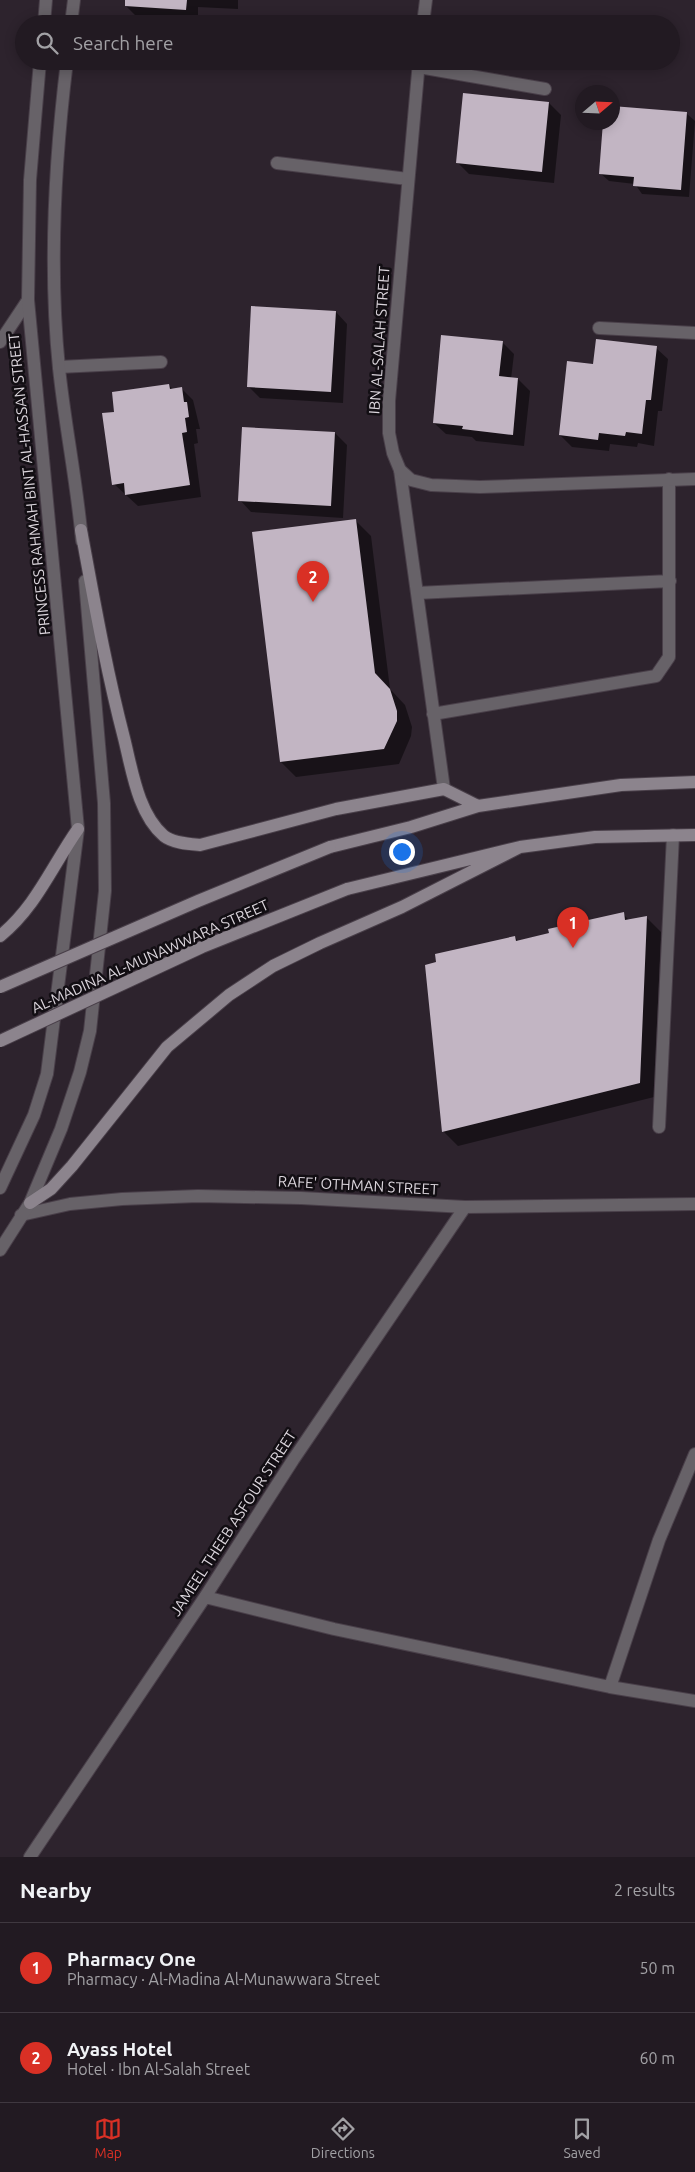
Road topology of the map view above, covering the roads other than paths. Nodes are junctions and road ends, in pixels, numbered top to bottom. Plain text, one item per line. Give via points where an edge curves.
1 (46, 0) edge
2 (74, 0) edge
3 (426, 0) edge
4 (45, 15) edge
5 (72, 15) edge
6 (424, 15) edge
7 (39, 70) edge
8 (66, 70) edge
9 (418, 70) edge
10 (449, 70) edge
11 (545, 89) dead end
12 (278, 163) dead end
13 (408, 179) junction
14 (28, 300) junction
15 (599, 328) dead end
16 (695, 333) edge
17 (0, 342) edge
18 (161, 362) dead end
19 (59, 367) junction
20 (400, 470) junction
21 (670, 479) junction
22 (695, 479) edge
23 (81, 530) junction
24 (670, 582) junction
25 (417, 593) junction
26 (433, 714) junction
27 (695, 782) edge
28 (444, 788) junction
29 (478, 806) junction
30 (78, 828) junction
31 (673, 835) junction
32 (695, 835) edge
33 (520, 847) junction
34 (0, 936) edge
35 (0, 987) edge
36 (0, 1041) edge
37 (659, 1127) dead end
38 (0, 1188) edge
39 (30, 1203) junction
40 (695, 1204) edge
41 (465, 1207) junction
42 (21, 1215) junction
43 (0, 1250) edge
44 (695, 1454) edge
45 (205, 1597) junction
46 (610, 1687) junction
47 (695, 1701) edge
48 (30, 1857) edge

1 - 4 street
2 - 5 street
3 - 6 street
7 - 14 street, PRINCESS RAHMAH BINT AL-HASSAN STREET via 30,180
8 - 19 street via 54,285
9 - 13 street, IBN AL-SALAH STREET
10 - 11 street
12 - 13 street
13 - 20 street, IBN AL-SALAH STREET via 389,401 389,433
14 - 17 street
14 - 30 street, PRINCESS RAHMAH BINT AL-HASSAN STREET
15 - 16 street
18 - 19 street
19 - 23 street
20 - 21 street via 411,480 430,485 480,488
20 - 25 street, IBN AL-SALAH STREET
21 - 22 street
21 - 24 street
23 - 28 main road via 107,673 131,766 142,802 165,836 200,846 336,810
23 - 39 street via 104,804 105,891 90,1031 80,1072
24 - 25 street
24 - 26 street via 669,657 656,676
25 - 26 street, IBN AL-SALAH STREET
26 - 28 street, IBN AL-SALAH STREET
27 - 29 main road, AL-MADINA AL-MUNAWWARA STREET via 621,785
28 - 29 main road
29 - 35 main road, AL-MADINA AL-MUNAWWARA STREET, bridge via 330,847 188,904
30 - 34 main road via 38,895 16,923
30 - 38 street, PRINCESS RAHMAH BINT AL-HASSAN STREET via 47,1074 34,1115
31 - 32 main road, AL-MADINA AL-MUNAWWARA STREET
31 - 33 main road, AL-MADINA AL-MUNAWWARA STREET via 595,837
31 - 37 street
33 - 36 main road, AL-MADINA AL-MUNAWWARA STREET, bridge via 347,889 202,947
33 - 39 main road via 402,907 320,942 273,966 229,995 167,1047 72,1166 51,1189
39 - 42 street
40 - 41 street, RAFE' OTHMAN STREET
41 - 42 street, RAFE' OTHMAN STREET via 198,1196 70,1204
41 - 45 street, JAMEEL THEEB ASFOUR STREET via 293,1460
42 - 43 street
44 - 46 street via 659,1540
45 - 46 street via 334,1629
45 - 48 street, JAMEEL THEEB ASFOUR STREET
46 - 47 street

